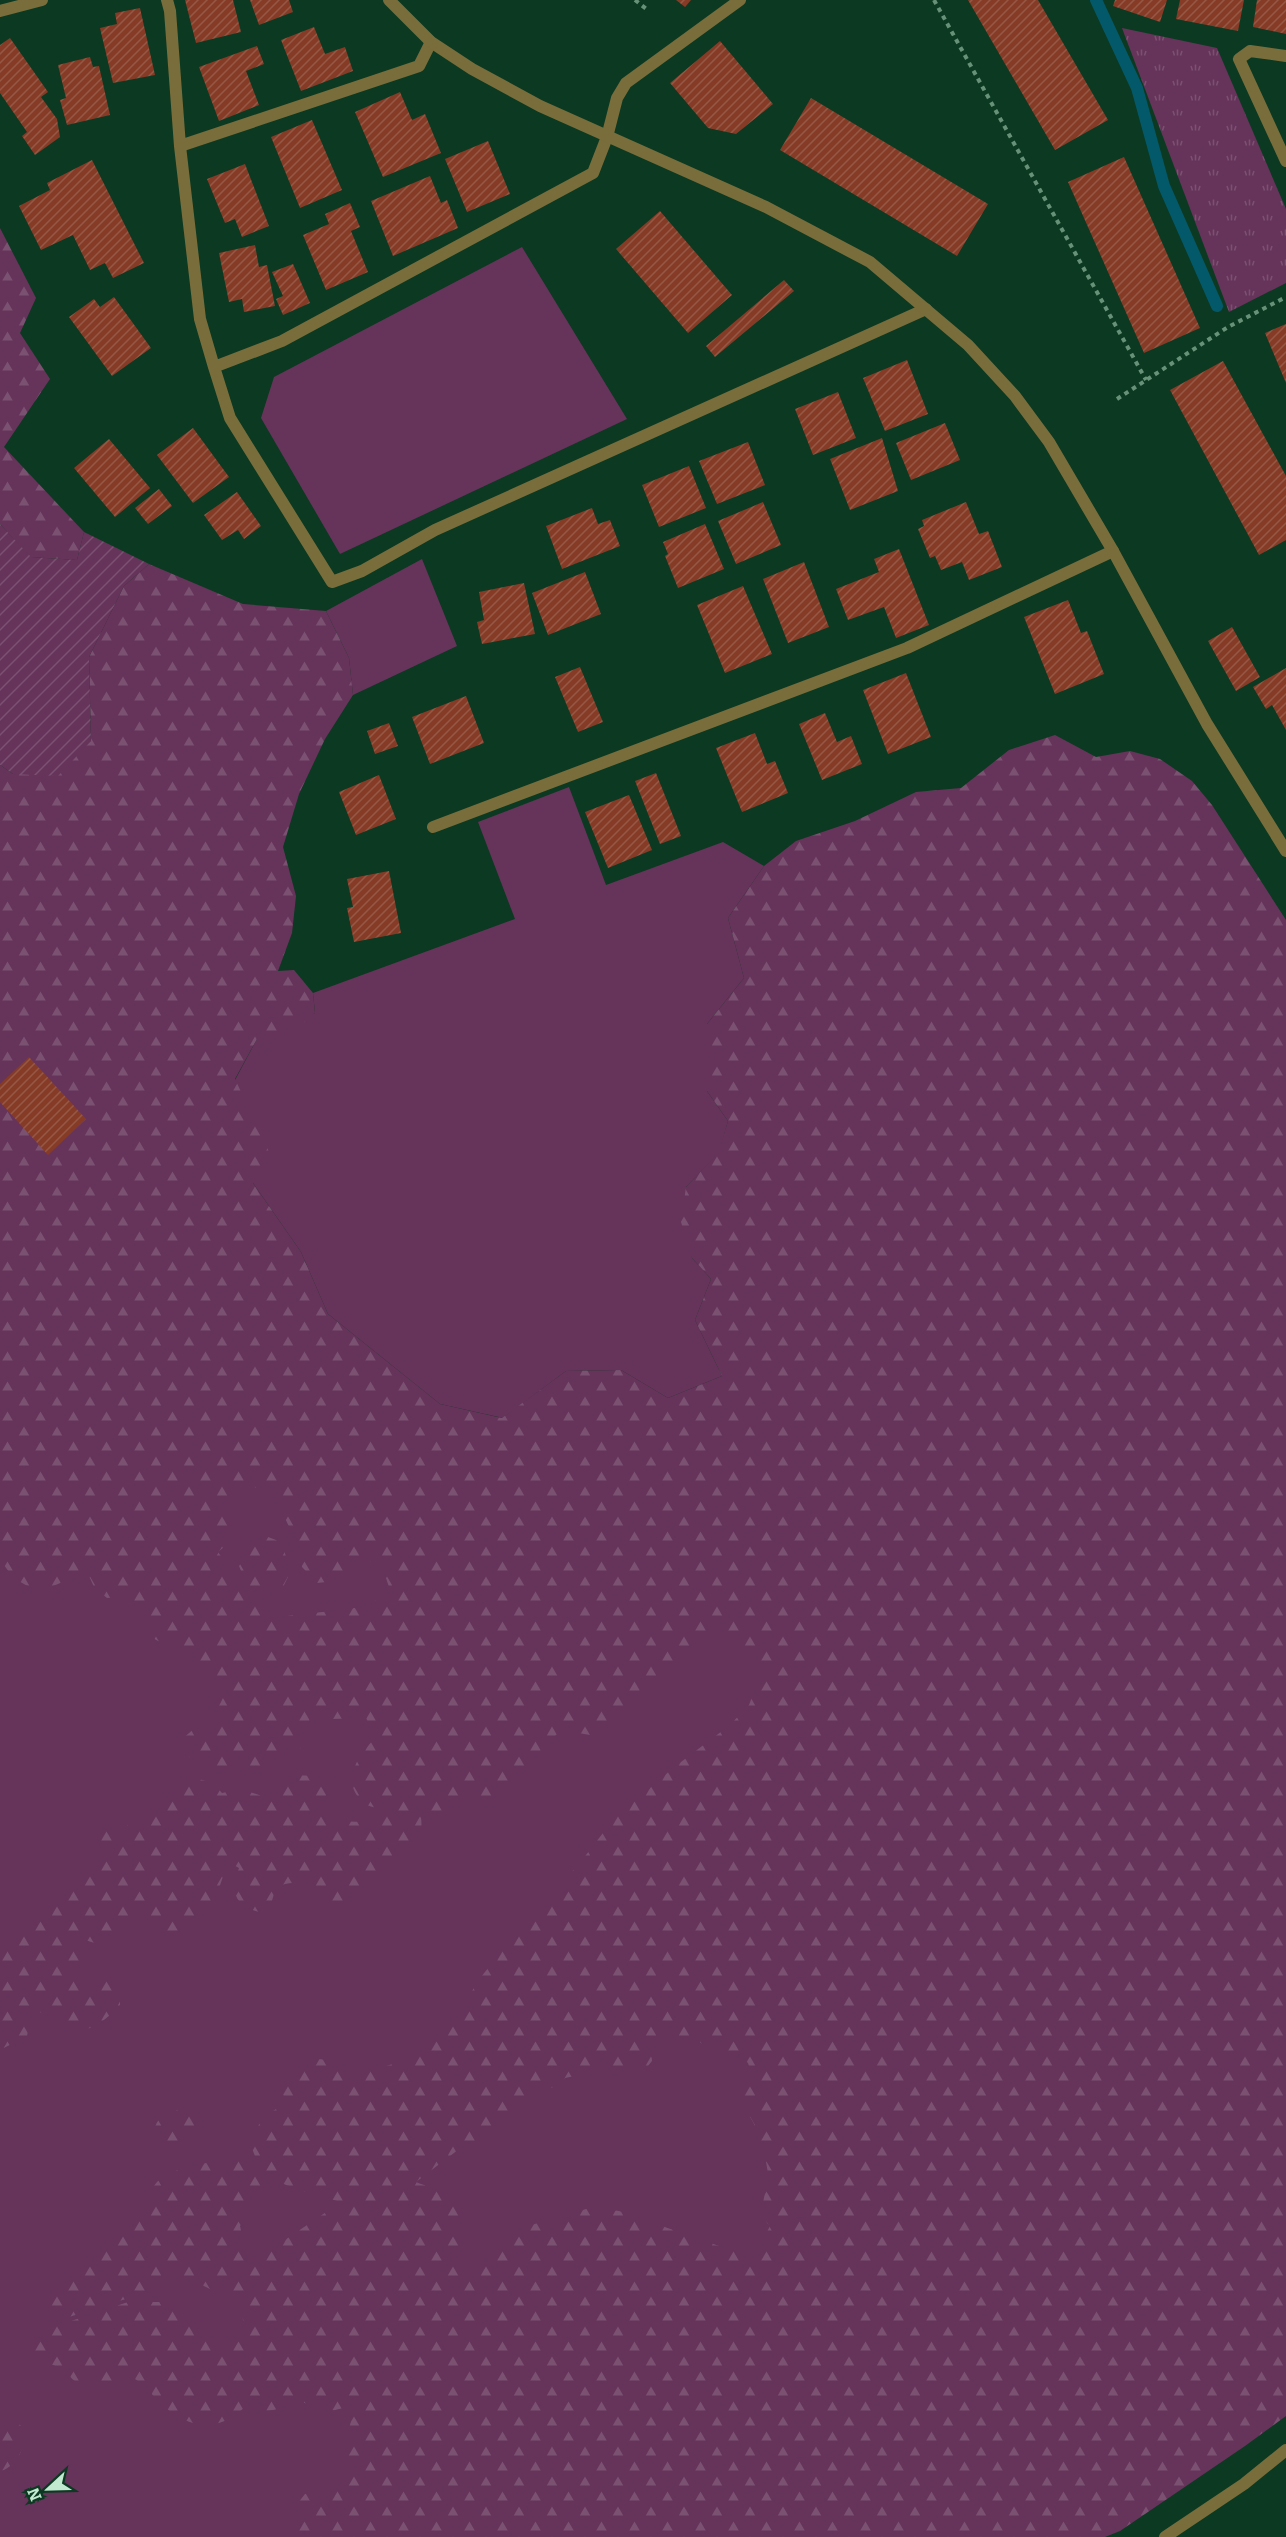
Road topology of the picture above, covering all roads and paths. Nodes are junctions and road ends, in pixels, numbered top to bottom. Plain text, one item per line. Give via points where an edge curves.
1 (42, 0) edge
2 (167, 0) edge
3 (389, 0) edge
4 (635, 0) edge
5 (740, 0) edge
6 (934, 0) edge
7 (0, 11) edge
8 (649, 11) dead end
9 (431, 42) junction
10 (1286, 56) edge
11 (607, 137) junction
12 (180, 146) junction
13 (1286, 162) edge
14 (1286, 297) edge
15 (926, 309) junction
16 (214, 367) junction
17 (1146, 380) junction
18 (1116, 399) dead end
19 (1113, 551) junction
20 (433, 827) dead end
21 (1286, 851) edge
22 (1286, 2450) edge
23 (1165, 2537) edge

1 - 7 street
2 - 12 street
3 - 9 street
4 - 8 path
5 - 11 street via 626,83 617,98
6 - 17 path
9 - 11 street via 530,101
9 - 12 street via 419,66
10 - 13 street via 1250,51 1239,59
11 - 15 street via 766,207 870,262
11 - 16 street via 593,173 282,341
12 - 16 street via 200,319
14 - 17 path via 1228,327
15 - 16 street via 435,530 362,571 332,582 230,418
15 - 19 street via 968,345 1015,396 1049,442
17 - 18 path
19 - 20 street via 907,648
19 - 21 street via 1207,724
22 - 23 street via 1244,2484

